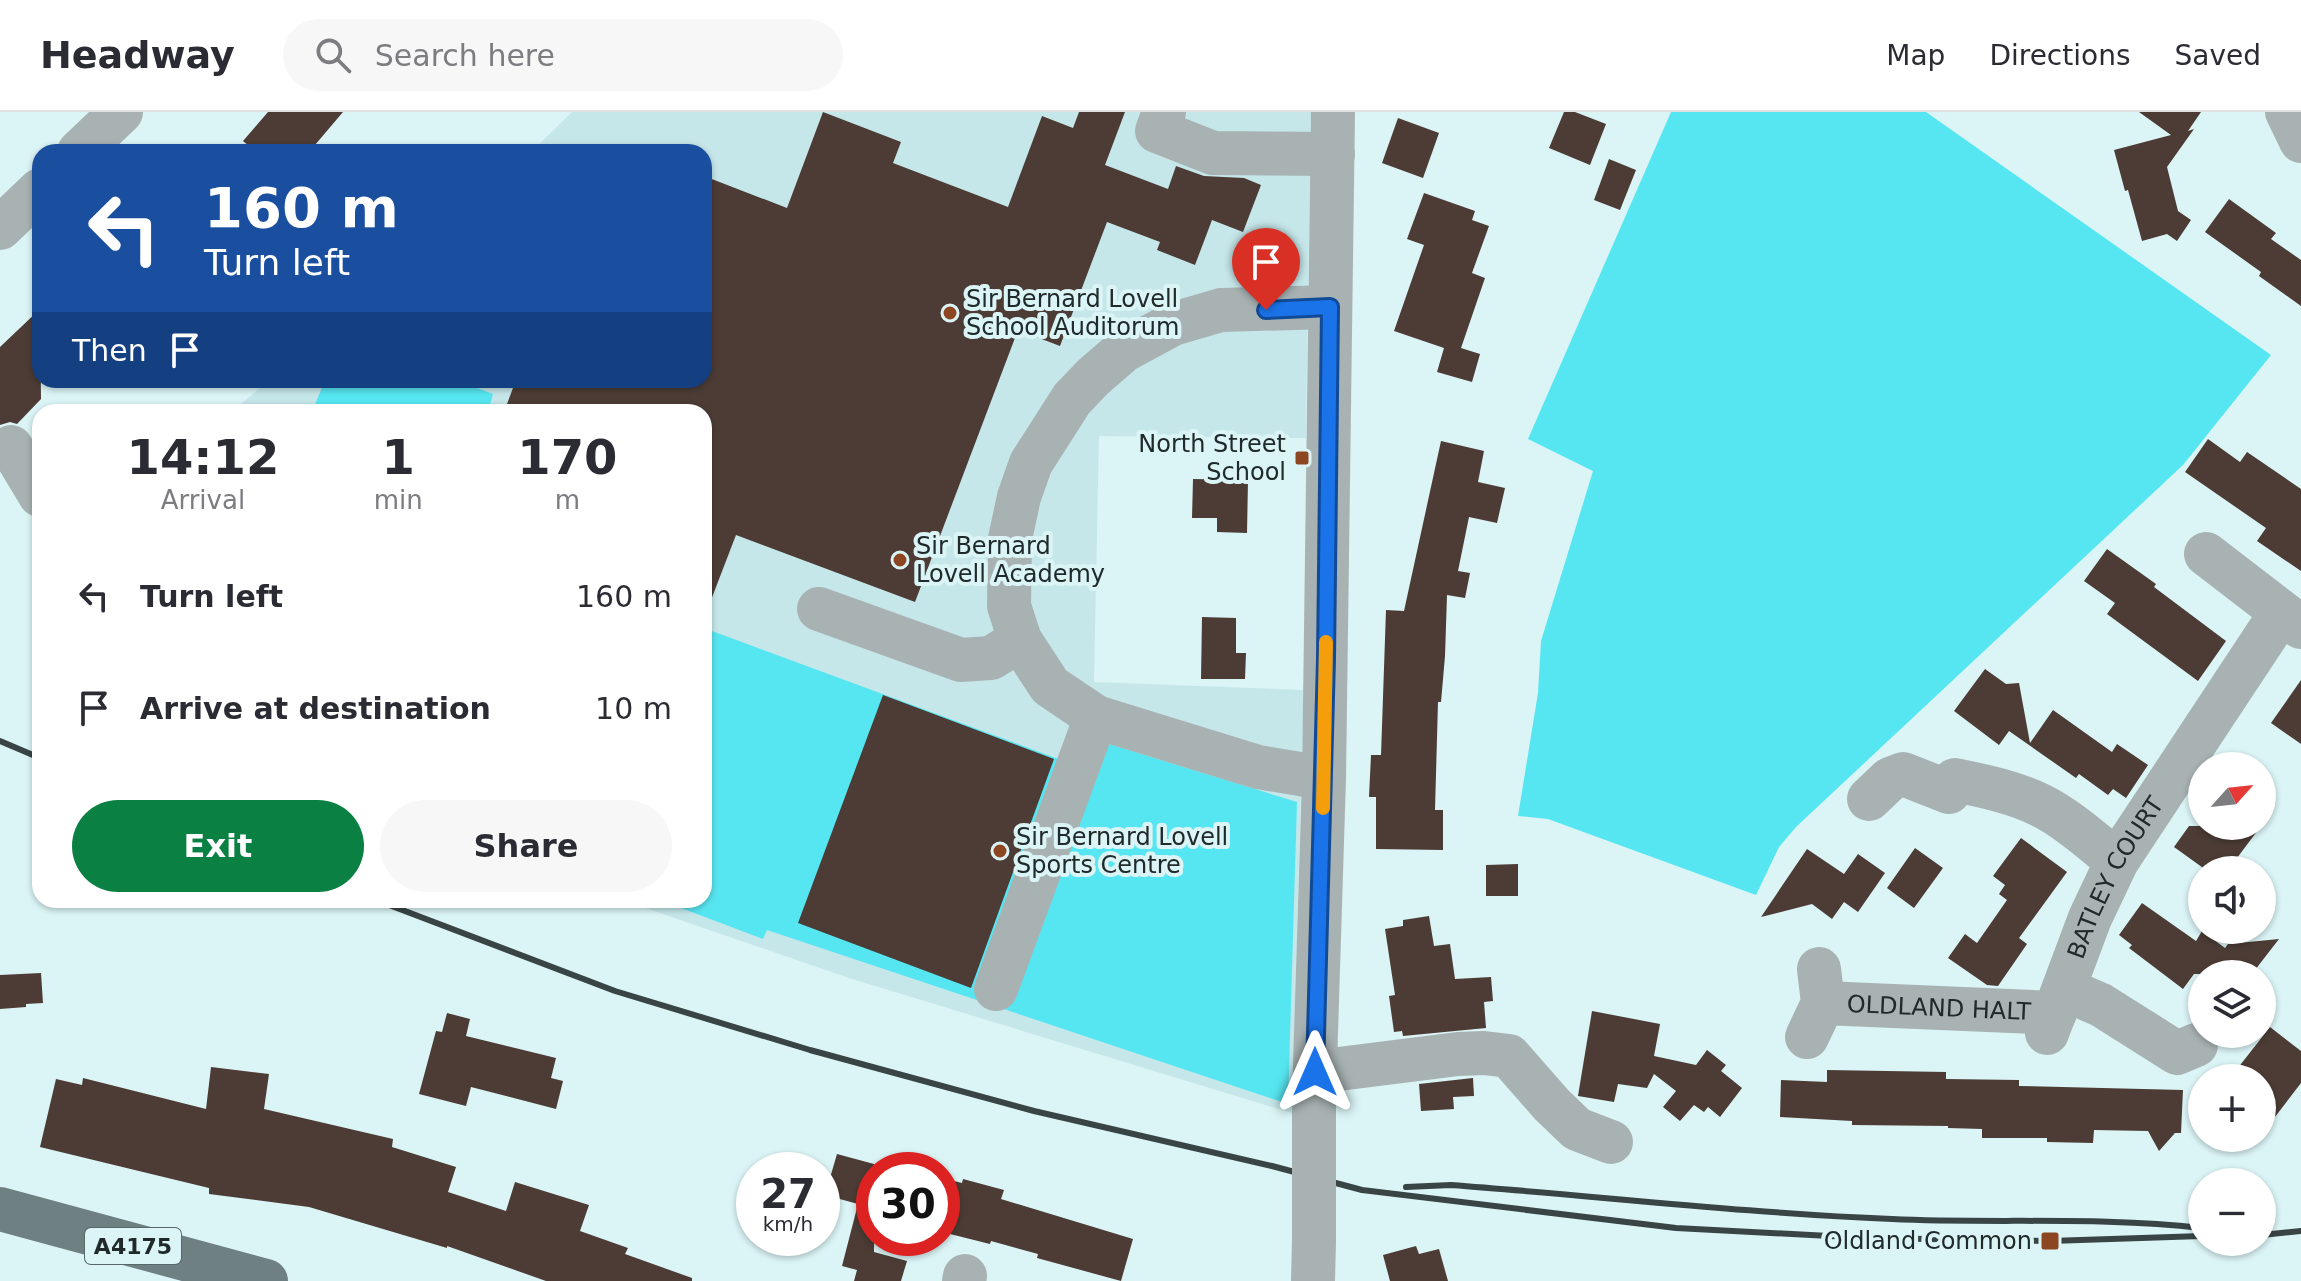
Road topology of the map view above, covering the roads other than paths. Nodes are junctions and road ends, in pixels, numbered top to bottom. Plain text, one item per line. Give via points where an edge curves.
1 (121, 112) edge
2 (1164, 112) edge
3 (2287, 112) edge
4 (1333, 133) edge
5 (2301, 141) edge
6 (87, 144) edge
7 (32, 198) edge
8 (0, 228) edge
9 (1330, 307) junction
10 (11, 447) dead end
11 (26, 495) edge
12 (2206, 554) dead end
13 (819, 609) dead end
14 (2291, 620) edge
15 (1020, 640) junction
16 (1096, 717) junction
17 (1324, 778) junction
18 (1869, 799) dead end
19 (2117, 861) junction
20 (996, 989) dead end
21 (1816, 1003) dead end
22 (2055, 1012) junction
23 (2189, 1048) edge
24 (1315, 1084) junction
25 (1611, 1142) dead end
26 (0, 1209) edge
27 (1313, 1261) edge
28 (179, 1270) edge
29 (266, 1281) edge

1 - 6 street
2 - 4 street via 1157,131 1213,153
3 - 5 street
4 - 9 street
7 - 8 street
9 - 15 street via 1221,310 1173,324 1123,351 1082,388 1050,430 1019,497 1010,539 1009,606
9 - 17 street
10 - 11 street
12 - 14 street, BATLEY COURT
13 - 15 street via 961,660 991,658
14 - 19 street, BATLEY COURT
15 - 16 street via 1050,686
16 - 17 street via 1258,767
16 - 20 street
17 - 24 street
18 - 19 street via 1903,774 2000,789 2041,805
19 - 22 street, BATLEY COURT
21 - 22 street, OLDLAND HALT
22 - 23 street, BATLEY COURT via 2101,1005 2177,1053
24 - 25 street via 1458,1054 1509,1056 1577,1129
24 - 27 street, bridge
26 - 28 main road, A4175
28 - 29 main road, A4175

